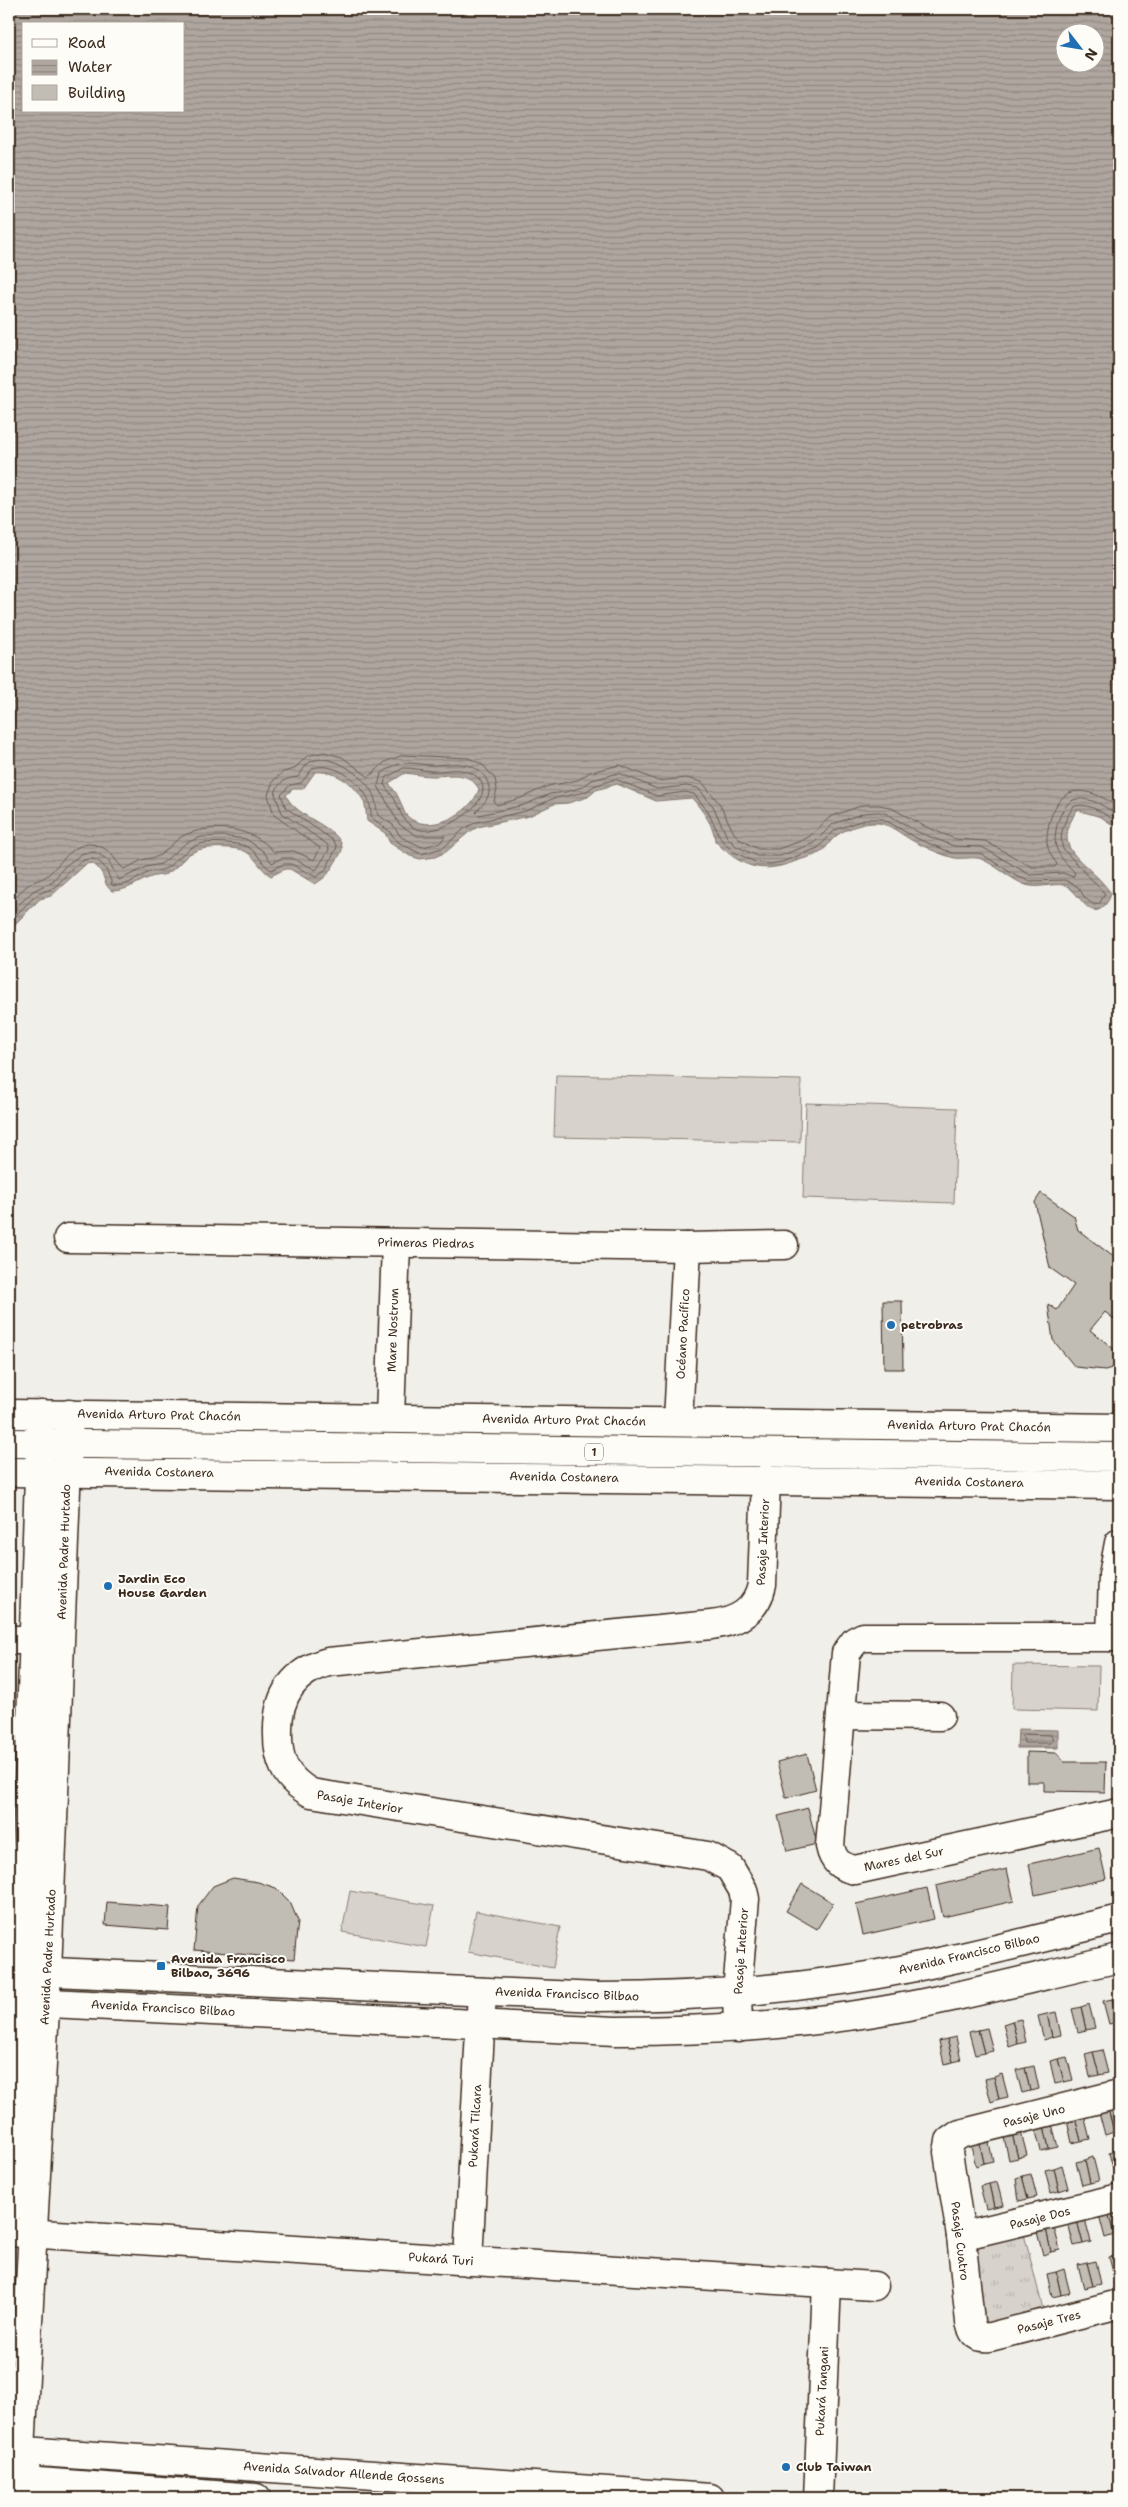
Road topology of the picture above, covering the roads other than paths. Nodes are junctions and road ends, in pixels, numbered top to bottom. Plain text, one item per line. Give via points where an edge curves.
1 (68, 1238) dead end
2 (396, 1243) junction
3 (784, 1245) dead end
4 (687, 1247) junction
5 (9, 1414) edge
6 (41, 1414) junction
7 (69, 1414) junction
8 (390, 1418) junction
9 (678, 1422) junction
10 (1119, 1428) edge
11 (9, 1443) edge
12 (40, 1443) junction
13 (68, 1443) junction
14 (1119, 1456) edge
15 (39, 1471) junction
16 (68, 1471) junction
17 (9, 1472) edge
18 (766, 1479) junction
19 (1119, 1485) edge
20 (1119, 1543) edge
21 (1115, 1637) edge
22 (21, 1640) edge
23 (61, 1640) junction
24 (841, 1715) junction
25 (940, 1716) dead end
26 (31, 1782) edge
27 (1119, 1813) edge
28 (17, 1891) edge
29 (1119, 1920) edge
30 (1119, 1958) edge
31 (26, 1971) edge
32 (482, 1992) junction
33 (737, 1992) junction
34 (25, 2002) edge
35 (480, 2024) junction
36 (738, 2028) junction
37 (1119, 2094) edge
38 (11, 2126) edge
39 (950, 2141) joint
40 (1119, 2198) edge
41 (9, 2209) edge
42 (21, 2233) edge
43 (961, 2236) junction
44 (468, 2261) junction
45 (827, 2283) junction
46 (874, 2286) dead end
47 (1119, 2304) edge
48 (979, 2337) joint
49 (15, 2450) edge
50 (23, 2487) edge
51 (657, 2496) edge
52 (248, 2498) edge
53 (710, 2498) edge
54 (818, 2498) edge

1 - 2 street, Primeras Piedras
2 - 4 street, Primeras Piedras
2 - 8 street, Mare Nostrum
3 - 4 street, Primeras Piedras
4 - 9 street, Océano Pacífico
5 - 6 street, Avenida Arturo Prat Chacón
6 - 7 street, Avenida Arturo Prat Chacón
6 - 12 street, Avenida Padre Hurtado
7 - 8 street, Avenida Arturo Prat Chacón
7 - 13 street, Avenida Padre Hurtado
8 - 9 street, Avenida Arturo Prat Chacón
9 - 10 street, Avenida Arturo Prat Chacón
11 - 12 street, 1
12 - 13 street, 1
12 - 15 street, Avenida Padre Hurtado
13 - 14 street, 1
13 - 16 street, Avenida Padre Hurtado
15 - 16 street, Avenida Costanera
15 - 17 street, Avenida Costanera
15 - 22 street, Avenida Padre Hurtado
16 - 18 street, Avenida Costanera
16 - 23 street, Avenida Padre Hurtado
18 - 19 street, Avenida Costanera
18 - 33 street, Pasaje Interior via 760,1593 751,1608 736,1620 328,1662 309,1668 294,1679 282,1699 278,1721 278,1748 284,1770 311,1793 708,1856 724,1862 740,1882 745,1899
20 - 21 street, Mares del Sur via 1113,1575
21 - 24 street, Mares del Sur via 864,1637 855,1641 846,1653
22 - 23 street
22 - 26 street, Avenida Padre Hurtado
23 - 26 street, Avenida Padre Hurtado
24 - 25 street
24 - 27 street, Mares del Sur via 830,1846 832,1855 846,1868 855,1870
26 - 28 street, Avenida Padre Hurtado
26 - 31 street, Avenida Padre Hurtado
28 - 31 street, Avenida Padre Hurtado
29 - 33 street, Avenida Francisco Bilbao via 897,1971
30 - 36 street, Avenida Francisco Bilbao via 898,2007
31 - 32 street, Avenida Francisco Bilbao
31 - 34 street, Avenida Padre Hurtado
32 - 33 street, Avenida Francisco Bilbao via 635,1997
32 - 35 street, Pukará Tilcara
33 - 36 street, Pasaje Interior
34 - 35 street, Avenida Francisco Bilbao
34 - 38 street, Avenida Padre Hurtado
34 - 42 street, Avenida Padre Hurtado
35 - 36 street, Avenida Francisco Bilbao via 615,2031
35 - 44 street, Pukará Tilcara
37 - 39 street, Pasaje Uno via 960,2134
38 - 41 street, Avenida Padre Hurtado
39 - 43 street, Pasaje Cuatro via 948,2152
40 - 43 street, Pasaje Dos
42 - 44 street, Pukará Turi
42 - 49 street, Avenida Padre Hurtado
43 - 48 street, Pasaje Cuatro via 970,2322
44 - 45 street, Pukará Turi
45 - 46 street, Pukará Turi
45 - 54 street, Pukará Tangani
47 - 48 street, Pasaje Tres via 990,2337
49 - 50 street, Avenida Padre Hurtado
49 - 51 street, Avenida Salvador Allende Gossens
50 - 52 street
51 - 53 street, Avenida Salvador Allende Gossens

